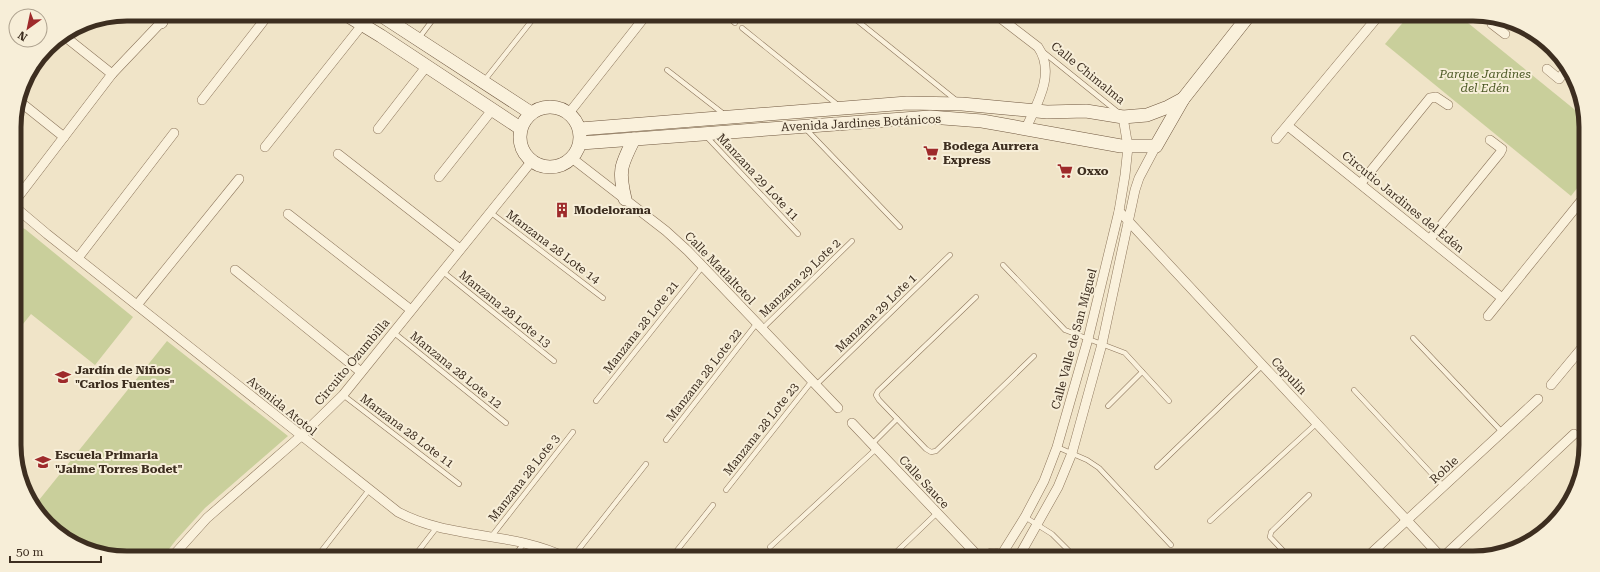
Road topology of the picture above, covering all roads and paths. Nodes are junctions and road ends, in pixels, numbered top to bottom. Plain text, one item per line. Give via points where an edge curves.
1 (159, 21) edge
2 (264, 21) edge
3 (356, 21) edge
4 (390, 21) edge
5 (432, 21) edge
6 (531, 21) edge
7 (641, 21) edge
8 (733, 21) edge
9 (859, 21) edge
10 (1004, 21) edge
11 (1245, 21) edge
12 (1371, 21) edge
13 (735, 23) dead end
14 (1493, 23) edge
15 (362, 25) junction
16 (742, 28) dead end
17 (1505, 34) dead end
18 (68, 39) edge
19 (418, 39) junction
20 (1038, 47) junction
21 (426, 67) junction
22 (1547, 69) dead end
23 (667, 70) dead end
24 (1564, 73) edge
25 (112, 74) junction
26 (483, 82) junction
27 (1184, 99) junction
28 (202, 100) dead end
29 (962, 104) junction
30 (23, 105) edge
31 (1448, 105) dead end
32 (842, 108) junction
33 (492, 110) junction
34 (1033, 111) junction
35 (1064, 112) junction
36 (531, 113) junction
37 (569, 113) junction
38 (728, 117) junction
39 (1123, 117) junction
40 (803, 126) junction
41 (1288, 126) junction
42 (520, 128) junction
43 (1026, 128) junction
44 (378, 129) dead end
45 (580, 129) junction
46 (174, 133) dead end
47 (703, 134) junction
48 (1056, 134) junction
49 (64, 137) junction
50 (634, 139) junction
51 (1276, 140) dead end
52 (1490, 140) dead end
53 (581, 143) junction
54 (1156, 146) junction
55 (265, 147) dead end
56 (1128, 147) junction
57 (338, 154) dead end
58 (573, 158) junction
59 (531, 162) junction
60 (1125, 175) junction
61 (439, 177) dead end
62 (1139, 178) junction
63 (239, 179) dead end
64 (1361, 183) junction
65 (21, 193) edge
66 (624, 199) junction
67 (1579, 203) edge
68 (1119, 211) junction
69 (21, 212) edge
70 (490, 212) junction
71 (288, 214) dead end
72 (1129, 222) junction
73 (900, 228) dead end
74 (798, 234) dead end
75 (1430, 239) junction
76 (852, 241) dead end
77 (460, 249) junction
78 (950, 255) dead end
79 (78, 258) junction
80 (1003, 265) dead end
81 (703, 266) junction
82 (235, 270) dead end
83 (442, 271) junction
84 (976, 297) dead end
85 (603, 298) dead end
86 (1502, 298) junction
87 (138, 305) junction
88 (411, 310) junction
89 (1488, 316) dead end
90 (760, 326) junction
91 (393, 332) junction
92 (1413, 338) dead end
93 (1088, 340) junction
94 (1102, 344) junction
95 (1579, 352) edge
96 (1034, 356) dead end
97 (554, 361) dead end
98 (1263, 365) junction
99 (361, 372) junction
100 (1142, 372) junction
101 (814, 383) junction
102 (1551, 386) dead end
103 (1354, 390) dead end
104 (342, 395) junction
105 (1538, 399) dead end
106 (596, 401) dead end
107 (1169, 401) dead end
108 (1108, 406) dead end
109 (838, 408) dead end
110 (897, 419) junction
111 (506, 423) dead end
112 (852, 423) dead end
113 (1317, 423) junction
114 (573, 432) dead end
115 (1502, 432) junction
116 (1574, 434) dead end
117 (301, 436) junction
118 (666, 440) dead end
119 (874, 446) junction
120 (1057, 447) junction
121 (1072, 453) junction
122 (646, 464) dead end
123 (1157, 467) dead end
124 (459, 484) dead end
125 (1443, 486) junction
126 (369, 490) junction
127 (726, 490) dead end
128 (1309, 495) dead end
129 (713, 504) dead end
130 (937, 513) junction
131 (1025, 517) junction
132 (1407, 520) junction
133 (1210, 522) dead end
134 (1038, 524) junction
135 (437, 527) junction
136 (491, 537) junction
137 (524, 543) junction
138 (1171, 545) dead end
139 (770, 547) dead end
140 (177, 551) edge
141 (321, 551) edge
142 (418, 551) edge
143 (518, 551) edge
144 (552, 551) edge
145 (578, 551) edge
146 (676, 551) edge
147 (897, 551) edge
148 (973, 551) edge
149 (1007, 551) edge
150 (1022, 551) edge
151 (1069, 551) edge
152 (1283, 551) edge
153 (1374, 551) edge
154 (1436, 551) edge
155 (1449, 551) edge

1 - 25 street
2 - 28 street
3 - 15 street
4 - 19 street
5 - 19 lane
6 - 26 lane
7 - 37 street
8 - 13 lane
9 - 29 lane
10 - 20 street, Calle Chimalma
11 - 27 street, Avenida Jardines Botánicos
12 - 41 street
14 - 17 street
15 - 21 street
15 - 55 street
16 - 32 lane
18 - 25 street
19 - 26 street
20 - 34 street, Calle Chimalma via 1045,63 1045,77
20 - 39 lane, Calle Chimalma
21 - 33 street
21 - 44 street
22 - 24 street via 1559,79
23 - 38 lane
25 - 49 street
26 - 36 street
27 - 39 street, Avenida Jardines Botánicos via 1147,115
27 - 54 street, Avenida Jardines Botánicos
29 - 32 street, Avenida Jardines Botánicos via 907,103
29 - 34 street, Avenida Jardines Botánicos
30 - 49 street
31 - 64 street via 1436,97 1430,98
32 - 38 street, Avenida Jardines Botánicos
33 - 42 street
33 - 61 street
34 - 35 street, Avenida Jardines Botánicos
34 - 43 street, Calle Chimalma
35 - 39 street, Avenida Jardines Botánicos via 1086,111
35 - 48 street
36 - 37 street via 543,107 557,107
36 - 42 street
37 - 45 street
38 - 45 street, Avenida Jardines Botánicos
39 - 56 street, Calle Valle de San Miguel
40 - 43 street, Avenida Jardines Botánicos via 930,117 961,118
40 - 47 street, Avenida Jardines Botánicos
40 - 73 lane
41 - 51 street
41 - 64 street, Circutio Jardines del Edén
42 - 59 street via 520,147
43 - 48 street, Avenida Jardines Botánicos
45 - 53 street
46 - 79 street
47 - 50 street, Avenida Jardines Botánicos
47 - 74 lane, Manzana 29 Lote 11
48 - 56 street, Avenida Jardines Botánicos
49 - 65 street
50 - 53 street, Avenida Jardines Botánicos
50 - 66 street via 623,161 620,178
52 - 75 street via 1502,149 1500,153
53 - 58 street
54 - 56 street, Avenida Jardines Botánicos
54 - 62 street
56 - 60 street, Calle Valle de San Miguel
57 - 77 street
58 - 59 street via 560,167 545,168
58 - 66 street, Calle Matlaltotol
59 - 70 street, Circuito Ozumbilla
60 - 62 lane
60 - 68 street, Calle Valle de San Miguel
62 - 72 street
63 - 87 street
64 - 75 street, Circutio Jardines del Edén
66 - 81 street, Calle Matlaltotol via 678,241
67 - 86 street
68 - 72 street, Capulín
68 - 93 street, Calle Valle de San Miguel
69 - 79 street, Avenida Atotol
70 - 77 street, Circuito Ozumbilla
70 - 85 lane, Manzana 28 Lote 14
71 - 88 street
72 - 94 street
72 - 98 street, Capulín
75 - 86 street, Circutio Jardines del Edén
76 - 90 lane, Manzana 29 Lote 2
77 - 83 street, Circuito Ozumbilla
78 - 101 lane, Manzana 29 Lote 1
79 - 87 street, Avenida Atotol
80 - 93 lane via 1065,330
81 - 90 street, Calle Matlaltotol
81 - 106 lane, Manzana 28 Lote 21
82 - 99 street
83 - 88 street, Circuito Ozumbilla
83 - 97 lane, Manzana 28 Lote 13
84 - 110 lane via 878,391 877,398
86 - 89 street
87 - 117 street, Avenida Atotol
88 - 91 street, Circuito Ozumbilla
90 - 101 street, Calle Matlaltotol
90 - 118 lane, Manzana 28 Lote 22
91 - 99 street, Circuito Ozumbilla
91 - 111 lane, Manzana 28 Lote 12
92 - 115 lane
93 - 94 lane
93 - 120 street, Calle Valle de San Miguel
94 - 100 lane via 1124,353
94 - 121 street
95 - 102 street
96 - 110 lane via 934,452 926,449
98 - 113 street, Capulín
98 - 123 lane
99 - 104 street, Circuito Ozumbilla
100 - 107 lane
100 - 108 lane
101 - 109 street, Calle Matlaltotol
101 - 127 lane, Manzana 28 Lote 23
103 - 125 lane
104 - 117 street, Circuito Ozumbilla
104 - 124 lane, Manzana 28 Lote 11
105 - 115 street, Roble
110 - 119 lane
112 - 119 street, Calle Sauce
113 - 132 street, Capulín
113 - 133 lane
114 - 136 lane, Manzana 28 Lote 3
115 - 125 street, Roble
116 - 155 street
117 - 126 street, Avenida Atotol
117 - 140 street, Circuito Ozumbilla via 207,518
119 - 130 street, Calle Sauce
119 - 139 lane
120 - 121 lane
120 - 131 street, Calle Valle de San Miguel via 1044,481
121 - 134 street via 1058,487
121 - 138 lane via 1098,468
122 - 145 lane
125 - 132 street, Roble
126 - 135 street, Avenida Atotol via 408,518
126 - 141 lane
128 - 152 lane via 1270,532 1270,537
129 - 146 lane
130 - 147 lane
130 - 148 street, Calle Sauce
131 - 134 lane
131 - 149 street, Calle Valle de San Miguel
132 - 153 street, Roble
132 - 154 street, Capulín
134 - 150 street
134 - 151 lane
135 - 136 street, Avenida Atotol
135 - 142 lane
136 - 137 street, Avenida Atotol
137 - 143 lane
137 - 144 street, Avenida Atotol

